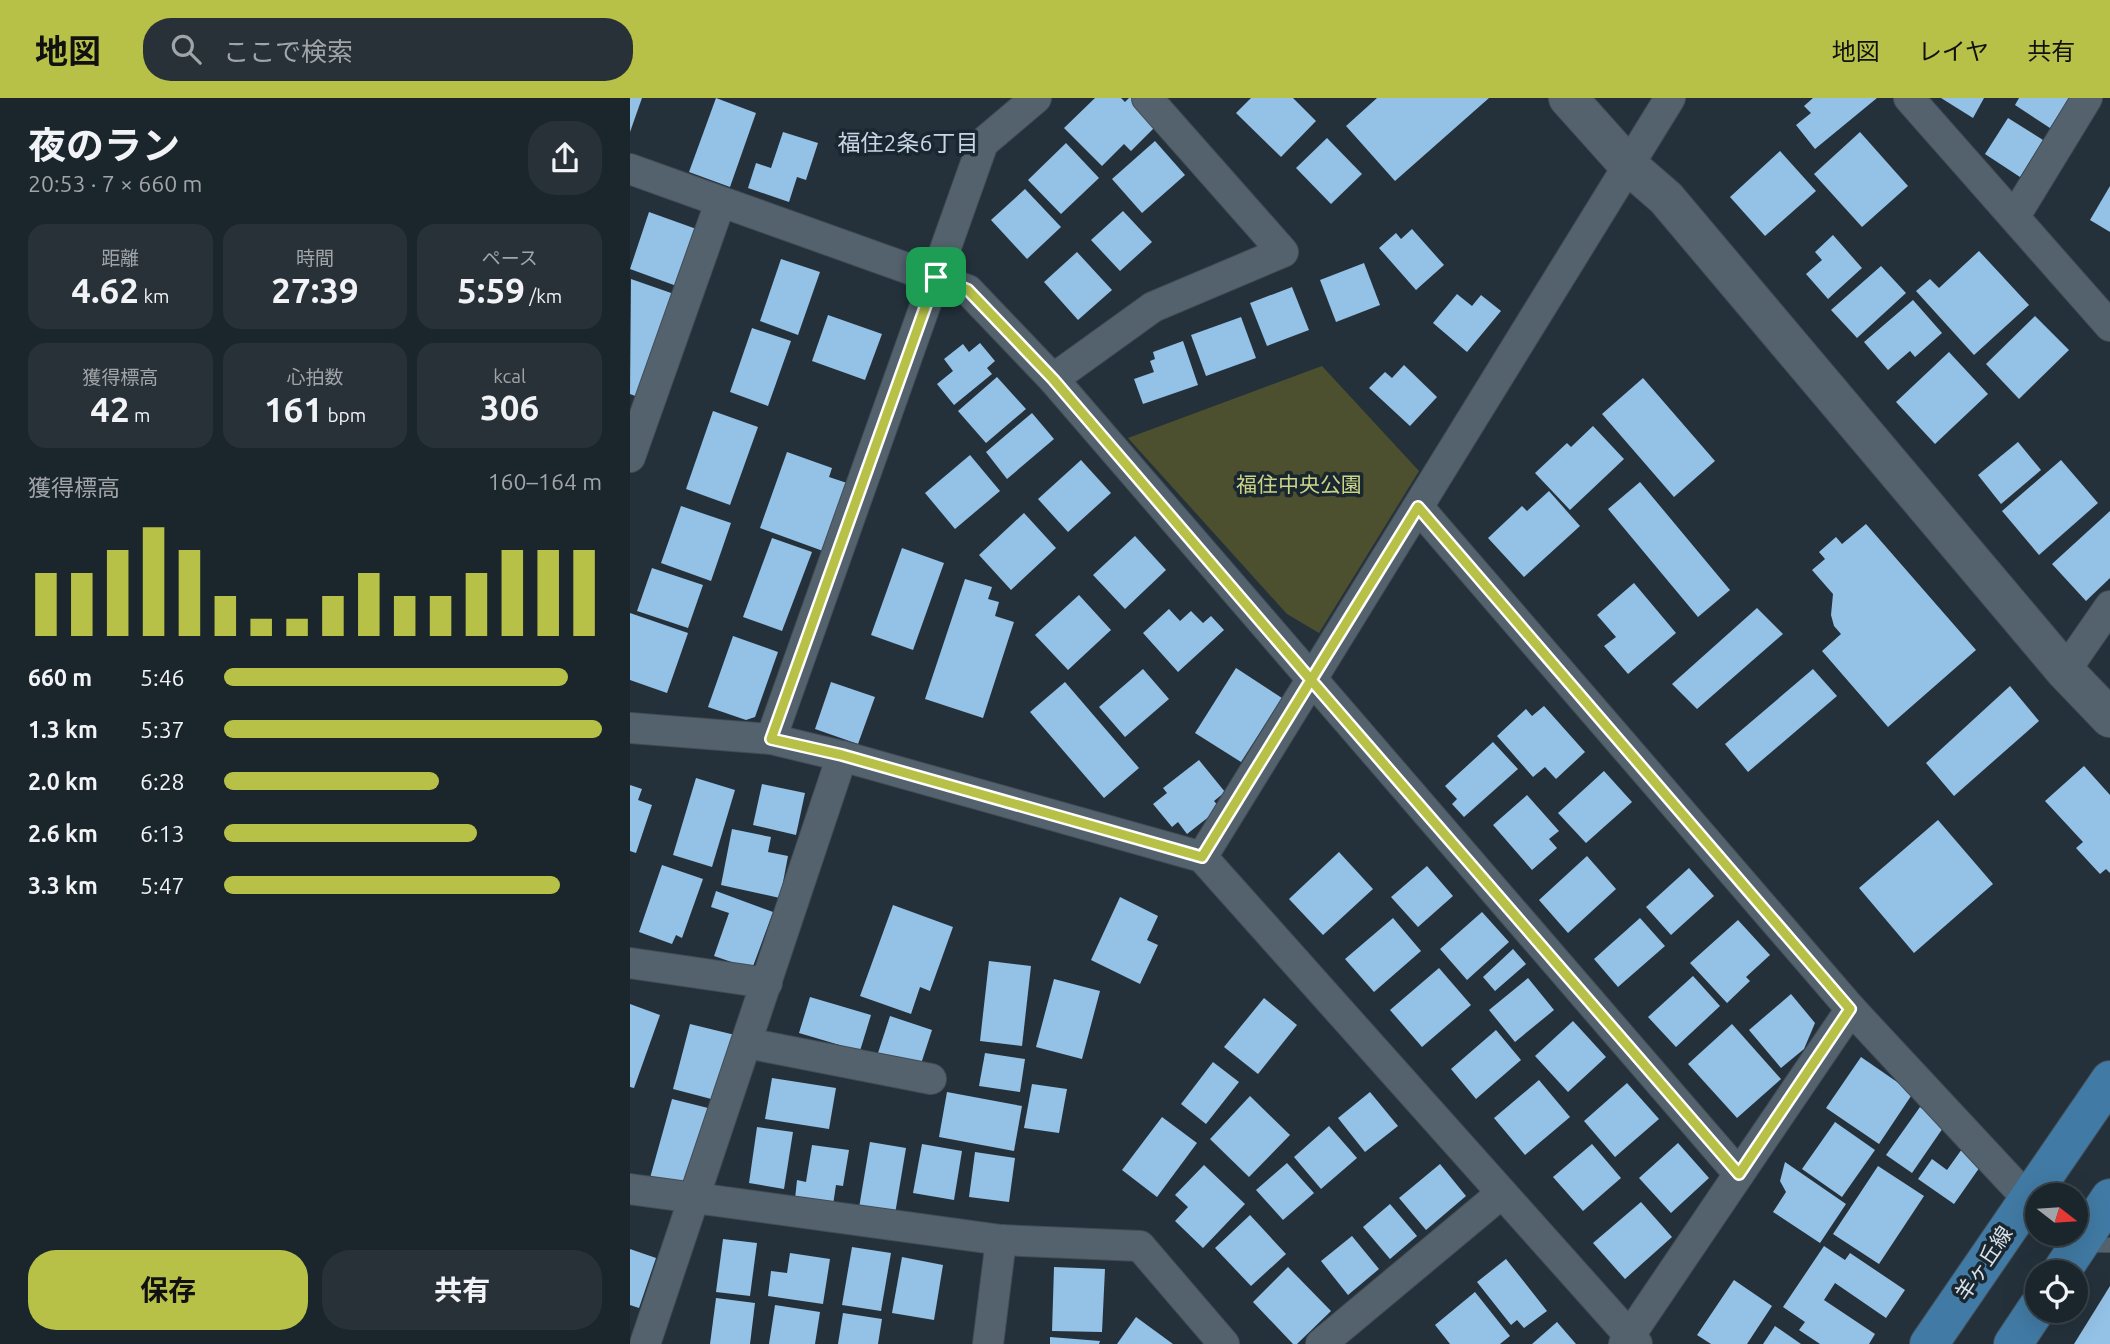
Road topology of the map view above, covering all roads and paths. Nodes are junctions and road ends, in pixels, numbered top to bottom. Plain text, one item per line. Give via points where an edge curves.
1 (1036, 98) edge
2 (1147, 98) edge
3 (1568, 98) edge
4 (1671, 98) edge
5 (1909, 98) edge
6 (2087, 98) edge
7 (1628, 166) junction
8 (630, 169) edge
9 (720, 203) junction
10 (2015, 216) junction
11 (936, 277) junction
12 (2110, 326) edge
13 (1053, 379) junction
14 (630, 457) edge
15 (1418, 507) junction
16 (2110, 606) edge
17 (2065, 671) junction
18 (1311, 680) junction
19 (2110, 718) edge
20 (630, 728) edge
21 (771, 739) junction
22 (842, 755) junction
23 (1202, 857) junction
24 (630, 963) edge
25 (767, 983) junction
26 (1850, 1009) junction
27 (747, 1043) junction
28 (931, 1079) dead end
29 (2110, 1080) edge
30 (1739, 1174) junction
31 (2038, 1183) edge
32 (630, 1189) edge
33 (1502, 1194) junction
34 (2025, 1196) edge
35 (694, 1197) junction
36 (2110, 1198) edge
37 (2025, 1201) edge
38 (1001, 1240) junction
39 (2083, 1254) edge
40 (2027, 1323) edge
41 (1630, 1341) edge
42 (645, 1344) edge
43 (988, 1344) edge
44 (1224, 1344) edge
45 (1321, 1344) edge
46 (1929, 1344) edge
47 (2013, 1344) edge

1 - 11 street via 983,143
2 - 13 street via 1283,253 1153,307
3 - 7 street
4 - 7 street
5 - 10 street
6 - 10 street
7 - 15 street
7 - 17 street via 1666,198
8 - 9 street
9 - 11 street
9 - 14 street
10 - 12 street
11 - 13 street via 968,290
11 - 21 street
13 - 18 street
15 - 18 street
15 - 26 street
16 - 17 street
17 - 19 street
18 - 23 street
18 - 30 street
20 - 21 street
21 - 22 street
22 - 23 street
22 - 25 street
23 - 33 street
24 - 25 street
25 - 27 street
26 - 30 street
26 - 34 street
27 - 28 street
27 - 35 street
29 - 31 main road, 羊ヶ丘線
30 - 41 street
32 - 35 street
33 - 41 street
33 - 45 street
35 - 38 street
35 - 42 street
36 - 39 main road
37 - 46 main road, 羊ヶ丘線
38 - 43 street
38 - 44 street via 1140,1246
40 - 47 main road

